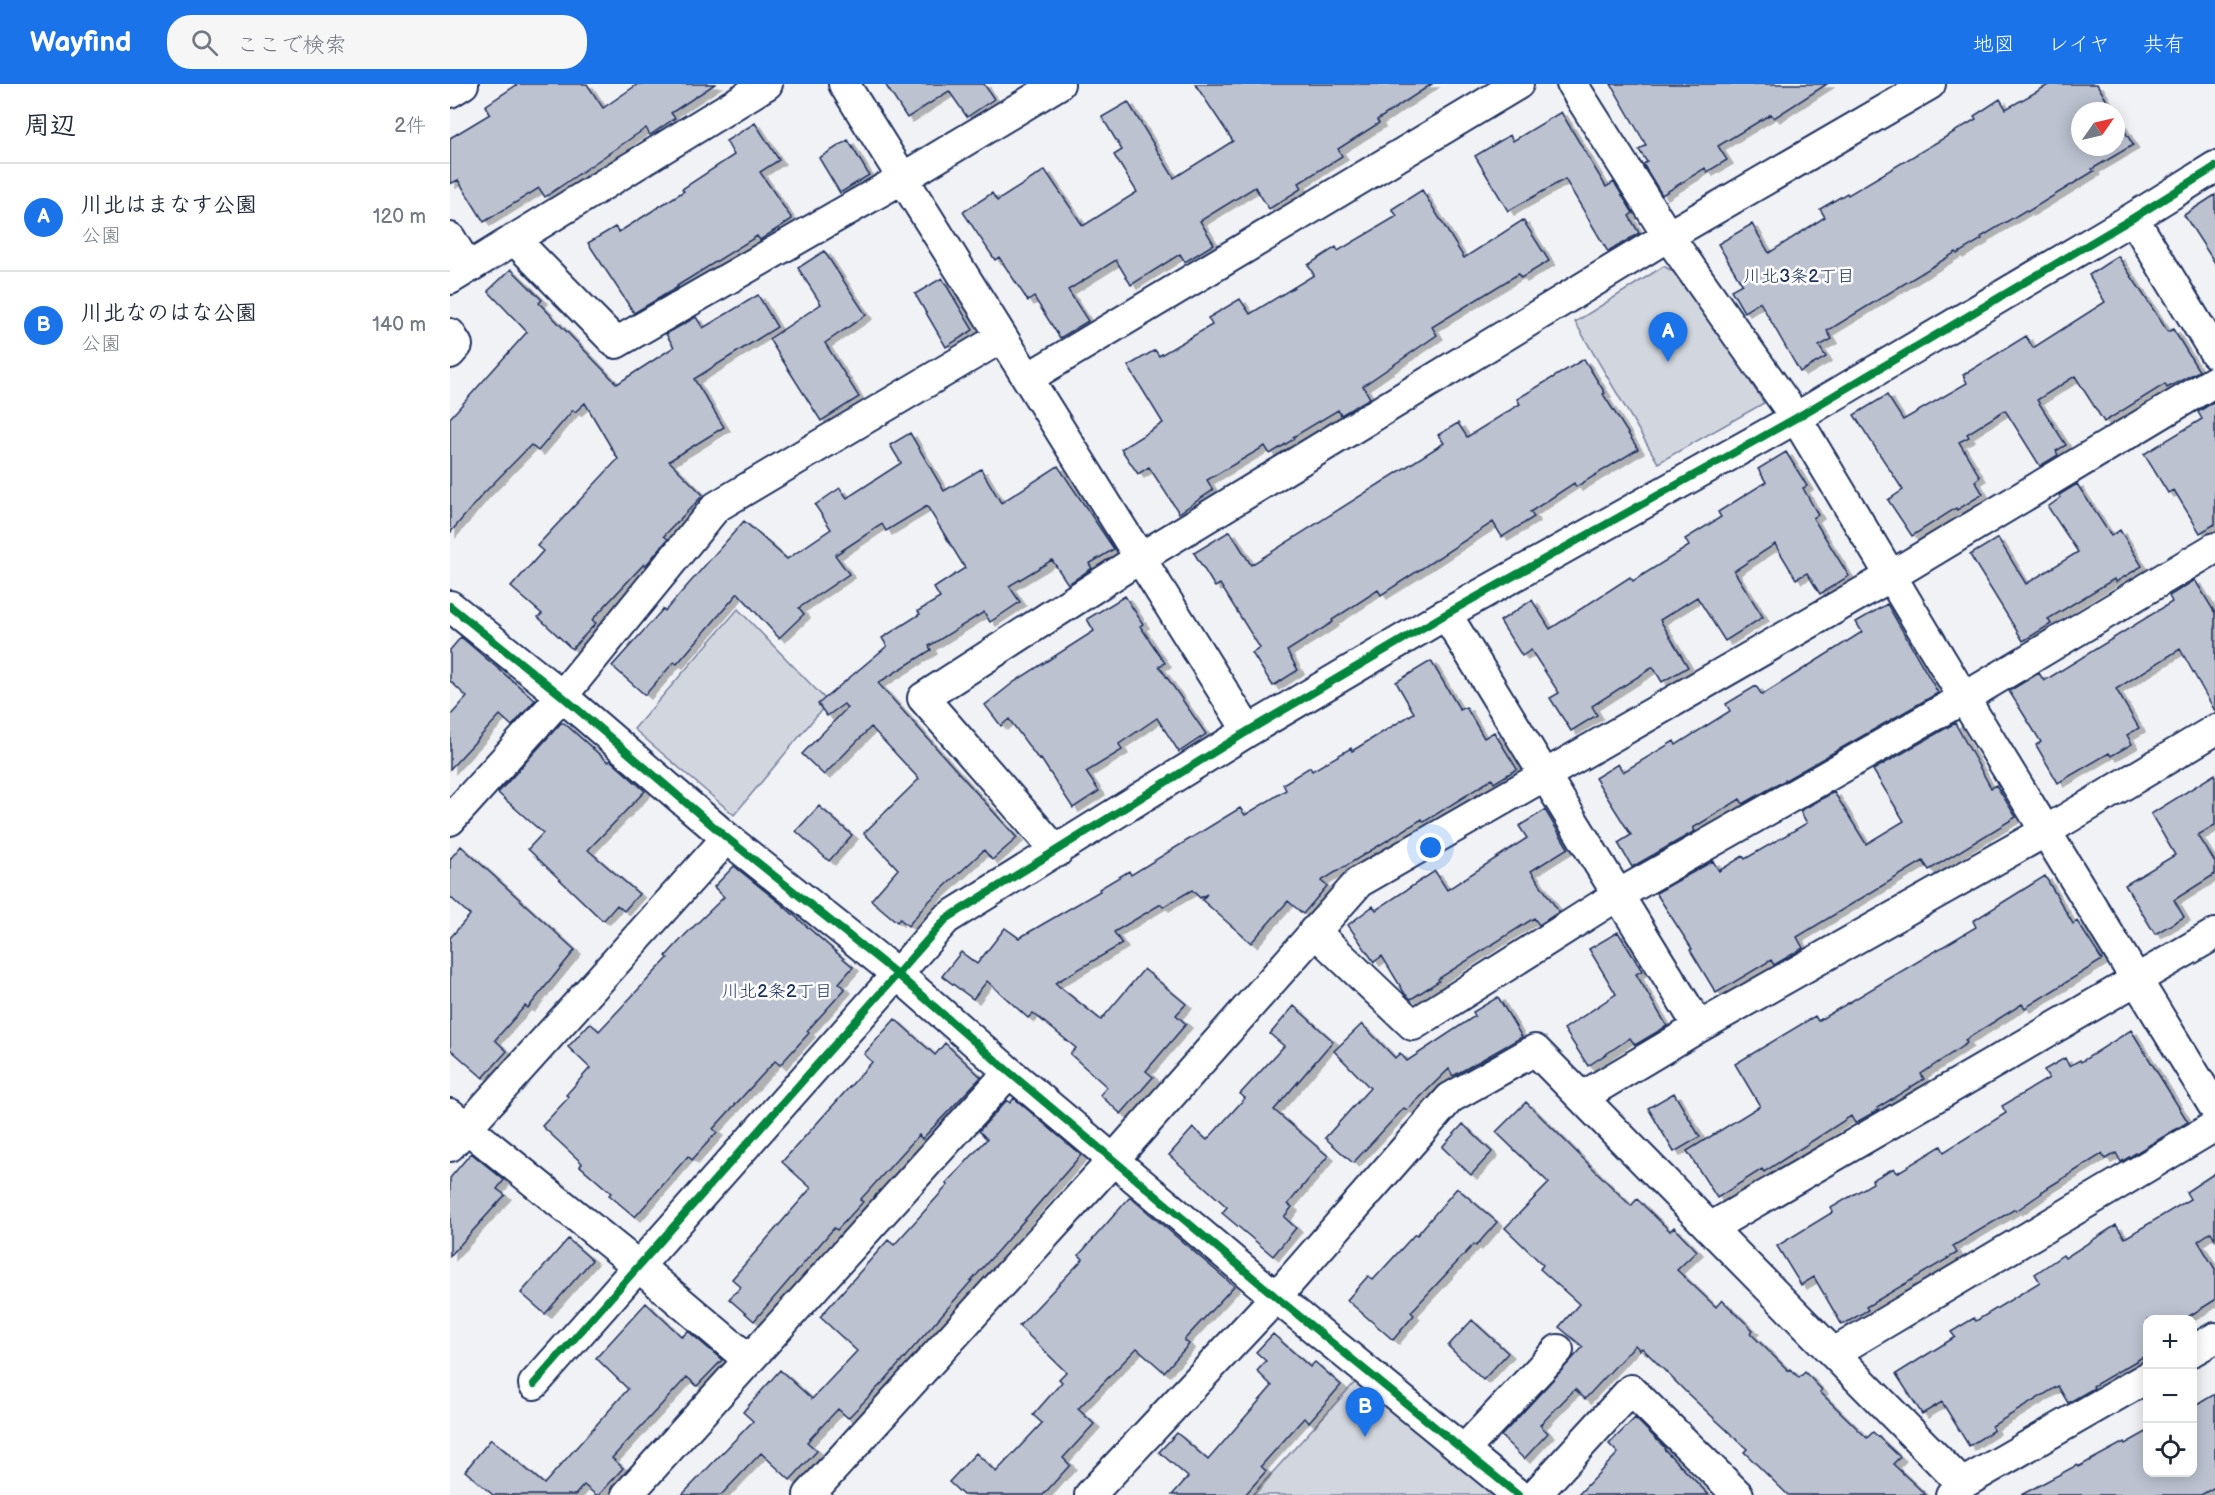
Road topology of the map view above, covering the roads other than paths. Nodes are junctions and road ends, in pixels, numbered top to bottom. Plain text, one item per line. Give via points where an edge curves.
1 (463, 84) edge
2 (767, 84) edge
3 (844, 84) edge
4 (1059, 84) edge
5 (1518, 84) edge
6 (1572, 84) edge
7 (1930, 84) edge
8 (450, 92) edge
9 (2215, 167) edge
10 (903, 178) junction
11 (2133, 218) junction
12 (1668, 236) junction
13 (450, 238) edge
14 (514, 239) junction
15 (459, 273) edge
16 (450, 334) edge
17 (1002, 337) junction
18 (450, 353) edge
19 (2215, 353) edge
20 (1028, 378) junction
21 (2215, 381) edge
22 (1796, 418) junction
23 (2215, 548) edge
24 (1140, 558) junction
25 (1891, 576) junction
26 (450, 606) edge
27 (1446, 614) junction
28 (562, 696) junction
29 (1964, 698) junction
30 (2215, 730) edge
31 (1248, 731) junction
32 (1544, 774) junction
33 (450, 820) edge
34 (2046, 831) junction
35 (727, 838) junction
36 (1057, 852) junction
37 (1618, 895) junction
38 (1314, 931) junction
39 (2215, 933) edge
40 (897, 974) junction
41 (2136, 981) junction
42 (1699, 1027) junction
43 (1009, 1072) junction
44 (1582, 1097) junction
45 (2215, 1108) edge
46 (2215, 1126) edge
47 (455, 1129) edge
48 (1114, 1160) junction
49 (1710, 1228) junction
50 (638, 1266) junction
51 (1276, 1297) junction
52 (2215, 1338) edge
53 (2197, 1349) edge
54 (1558, 1350) dead end
55 (1833, 1353) junction
56 (749, 1360) junction
57 (2143, 1380) edge
58 (534, 1384) dead end
59 (1464, 1450) junction
60 (1957, 1490) edge
61 (627, 1495) edge
62 (809, 1495) edge
63 (1090, 1495) edge
64 (1518, 1495) edge
65 (1535, 1495) edge
66 (1738, 1495) edge

1 - 8 street
2 - 14 street
3 - 10 street
4 - 10 street
5 - 20 street
6 - 12 street
7 - 12 street
9 - 11 street
10 - 14 street via 616,343
10 - 17 street
11 - 19 street
11 - 22 street
12 - 22 street
12 - 24 street
13 - 15 street
14 - 15 street
16 - 18 street via 457,345
17 - 20 street
17 - 28 street via 716,507
20 - 24 street
21 - 25 street
22 - 25 street
22 - 27 street
23 - 29 street
24 - 31 street
24 - 36 street via 923,698
25 - 29 street
25 - 32 street
26 - 28 street
27 - 31 street
27 - 32 street
28 - 33 street
28 - 35 street
29 - 34 street
29 - 37 street
30 - 34 street
31 - 36 street
32 - 37 street
32 - 38 street via 1359,882
34 - 41 street
34 - 42 street
35 - 40 street
35 - 47 street
36 - 40 street via 946,920
37 - 38 street via 1413,1025
37 - 42 street
38 - 48 street
39 - 41 street
40 - 43 street
40 - 50 street
41 - 45 street
41 - 49 street
42 - 44 street
43 - 48 street
43 - 56 street
44 - 49 street
44 - 51 street via 1535,1050 1450,1098
46 - 55 street
47 - 50 street
48 - 51 street
48 - 62 street
49 - 55 street
50 - 56 street
50 - 58 street
51 - 59 street
51 - 63 street
52 - 53 street
54 - 59 street
55 - 60 street
56 - 61 street
57 - 60 street
59 - 64 street
65 - 66 street via 1631,1390

